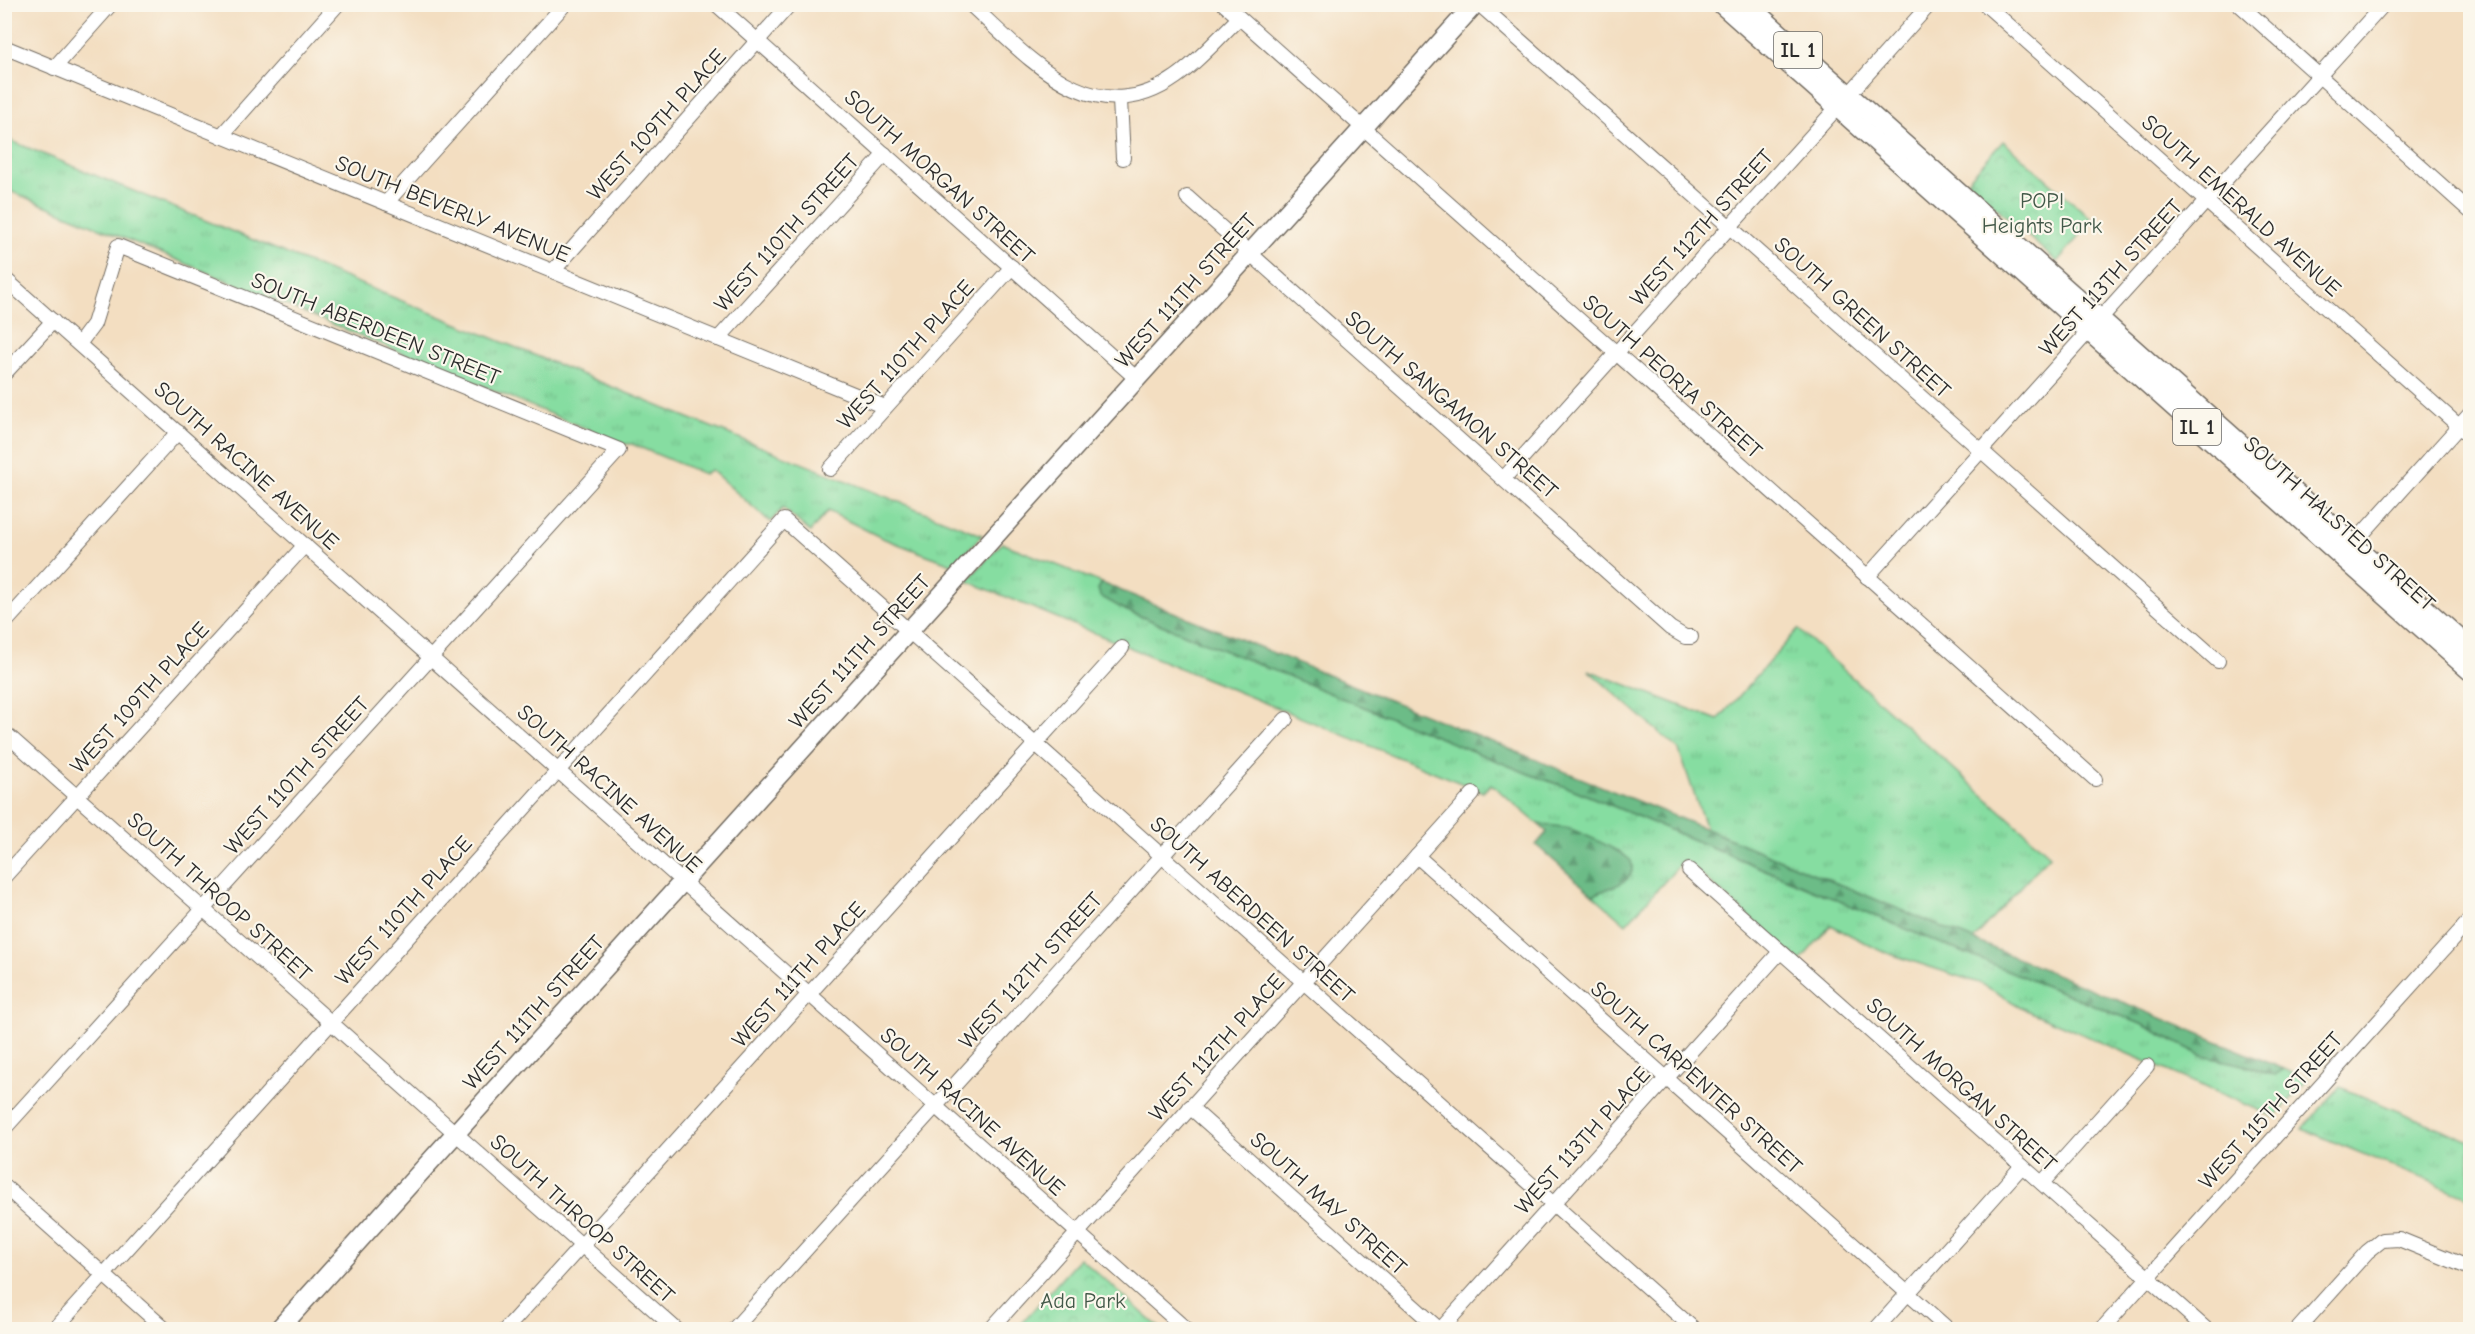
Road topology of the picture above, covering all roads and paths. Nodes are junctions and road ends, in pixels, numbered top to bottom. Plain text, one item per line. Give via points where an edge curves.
1 (111, 4) edge
2 (338, 4) edge
3 (565, 4) edge
4 (716, 4) edge
5 (790, 4) edge
6 (970, 4) edge
7 (1224, 4) edge
8 (1477, 4) edge
9 (1721, 4) edge
10 (1747, 4) edge
11 (1930, 4) edge
12 (1985, 4) edge
13 (2239, 4) edge
14 (2384, 4) edge
15 (1239, 18) junction
16 (758, 41) junction
17 (4, 47) edge
18 (54, 68) junction
19 (2319, 76) junction
20 (1120, 99) junction
21 (1843, 101) junction
22 (1363, 128) junction
23 (221, 136) junction
24 (885, 154) junction
25 (1124, 158) dead end
26 (1187, 197) dead end
27 (2206, 201) junction
28 (387, 203) junction
29 (2470, 211) edge
30 (1730, 227) junction
31 (1250, 254) junction
32 (1012, 267) junction
33 (553, 271) junction
34 (4, 278) edge
35 (53, 321) junction
36 (2095, 325) junction
37 (718, 339) junction
38 (79, 344) junction
39 (1616, 354) junction
40 (4, 374) edge
41 (1137, 379) junction
42 (885, 407) junction
43 (2470, 414) edge
44 (2459, 427) junction
45 (178, 432) junction
46 (2470, 436) edge
47 (619, 450) joint
48 (1981, 451) junction
49 (830, 469) dead end
50 (1504, 478) junction
51 (784, 520) joint
52 (305, 544) junction
53 (2348, 550) junction
54 (1868, 577) junction
55 (4, 624) edge
56 (909, 631) junction
57 (1691, 637) dead end
58 (1122, 648) dead end
59 (2470, 648) edge
60 (431, 657) junction
61 (2218, 661) dead end
62 (2470, 671) edge
63 (1286, 719) dead end
64 (4, 732) edge
65 (1035, 743) junction
66 (558, 770) junction
67 (2095, 779) dead end
68 (1473, 794) dead end
69 (77, 797) junction
70 (1161, 855) junction
71 (1417, 856) junction
72 (1689, 870) dead end
73 (4, 878) edge
74 (683, 881) junction
75 (203, 909) junction
76 (2470, 920) edge
77 (1780, 952) junction
78 (1303, 981) junction
79 (809, 993) junction
80 (331, 1022) junction
81 (2147, 1066) dead end
82 (1666, 1078) junction
83 (936, 1106) junction
84 (1190, 1107) junction
85 (4, 1129) edge
86 (455, 1133) junction
87 (2022, 1166) junction
88 (2042, 1183) junction
89 (4, 1186) edge
90 (1553, 1204) junction
91 (1078, 1232) junction
92 (582, 1245) junction
93 (2470, 1268) edge
94 (104, 1274) junction
95 (2148, 1278) junction
96 (1908, 1293) junction
97 (54, 1329) edge
98 (166, 1329) edge
99 (278, 1329) edge
100 (506, 1329) edge
101 (677, 1329) edge
102 (733, 1329) edge
103 (990, 1329) edge
104 (1187, 1329) edge
105 (1440, 1329) edge
106 (1695, 1329) edge
107 (1875, 1329) edge
108 (1949, 1329) edge
109 (2101, 1329) edge
110 (2206, 1329) edge
111 (2297, 1329) edge

1 - 18 street
2 - 23 street
3 - 28 street
4 - 16 street, SOUTH MORGAN STREET
5 - 16 street, WEST 109TH PLACE
6 - 20 street via 1052,76 1081,91
7 - 15 street, SOUTH PEORIA STREET
8 - 22 main road, WEST 111TH STREET
8 - 30 street, SOUTH GREEN STREET
9 - 21 main road, SOUTH HALSTED STREET / IL 1
10 - 21 main road, SOUTH HALSTED STREET / IL 1
11 - 21 street, WEST 112TH STREET
12 - 27 street, SOUTH EMERALD AVENUE
13 - 19 street
14 - 19 street, WEST 113TH STREET
15 - 20 street via 1175,78
15 - 22 street, SOUTH PEORIA STREET
16 - 24 street, SOUTH MORGAN STREET
16 - 33 street, WEST 109TH PLACE
17 - 18 street, SOUTH BEVERLY AVENUE
18 - 23 street, SOUTH BEVERLY AVENUE
19 - 27 street, WEST 113TH STREET
19 - 29 street
20 - 25 street
21 - 30 street, WEST 112TH STREET
21 - 36 main road, SOUTH HALSTED STREET / IL 1
22 - 31 main road, WEST 111TH STREET
22 - 39 street, SOUTH PEORIA STREET
23 - 28 street, SOUTH BEVERLY AVENUE
24 - 32 street, SOUTH MORGAN STREET
24 - 37 street, WEST 110TH STREET
26 - 31 street, SOUTH SANGAMON STREET
27 - 36 street, WEST 113TH STREET
27 - 44 street, SOUTH EMERALD AVENUE
28 - 33 street, SOUTH BEVERLY AVENUE
30 - 39 street, WEST 112TH STREET
30 - 48 street, SOUTH GREEN STREET
31 - 41 main road, WEST 111TH STREET
31 - 50 street, SOUTH SANGAMON STREET
32 - 41 street, SOUTH MORGAN STREET
32 - 42 street, WEST 110TH PLACE
33 - 37 street, SOUTH BEVERLY AVENUE
34 - 35 street, SOUTH RACINE AVENUE
35 - 38 street, SOUTH RACINE AVENUE
35 - 40 street
36 - 48 street, WEST 113TH STREET
36 - 53 main road, SOUTH HALSTED STREET / IL 1
37 - 42 street, SOUTH BEVERLY AVENUE
38 - 45 street, SOUTH RACINE AVENUE
38 - 47 street, SOUTH ABERDEEN STREET via 94,324 118,246
39 - 50 street, WEST 112TH STREET
39 - 54 street, SOUTH PEORIA STREET
41 - 56 main road, WEST 111TH STREET
42 - 49 street, WEST 110TH PLACE
43 - 44 street
44 - 46 street, SOUTH EMERALD AVENUE
44 - 53 street
45 - 52 street, SOUTH RACINE AVENUE
45 - 55 street
47 - 60 street, WEST 110TH STREET
48 - 54 street, WEST 113TH STREET
48 - 61 street, SOUTH GREEN STREET
50 - 57 street, SOUTH SANGAMON STREET via 1670,628
51 - 56 street, SOUTH ABERDEEN STREET
51 - 66 street, WEST 110TH PLACE
52 - 60 street, SOUTH RACINE AVENUE
52 - 69 street, WEST 109TH PLACE
53 - 59 main road, SOUTH HALSTED STREET / IL 1
53 - 62 main road, SOUTH HALSTED STREET / IL 1
54 - 67 street, SOUTH PEORIA STREET
56 - 65 street, SOUTH ABERDEEN STREET
56 - 74 main road, WEST 111TH STREET
58 - 65 street, WEST 111TH PLACE
60 - 66 street, SOUTH RACINE AVENUE
60 - 75 street, WEST 110TH STREET
63 - 70 street, WEST 112TH STREET
64 - 69 street, SOUTH THROOP STREET
65 - 70 street, SOUTH ABERDEEN STREET
65 - 79 street, WEST 111TH PLACE
66 - 74 street, SOUTH RACINE AVENUE
66 - 80 street, WEST 110TH PLACE
68 - 71 street, WEST 112TH PLACE
69 - 73 street, WEST 109TH PLACE
69 - 75 street, SOUTH THROOP STREET
70 - 78 street, SOUTH ABERDEEN STREET
70 - 83 street, WEST 112TH STREET
71 - 78 street, WEST 112TH PLACE
71 - 82 street, SOUTH CARPENTER STREET
72 - 77 street, SOUTH MORGAN STREET
74 - 79 street, SOUTH RACINE AVENUE
74 - 86 main road, WEST 111TH STREET
75 - 80 street, SOUTH THROOP STREET
75 - 85 street, WEST 110TH STREET
76 - 95 street, WEST 115TH STREET
77 - 82 street, WEST 113TH PLACE
77 - 87 street, SOUTH MORGAN STREET
78 - 84 street, WEST 112TH PLACE
78 - 90 street, SOUTH ABERDEEN STREET
79 - 83 street, SOUTH RACINE AVENUE
79 - 92 street, WEST 111TH PLACE
80 - 86 street, SOUTH THROOP STREET
80 - 94 street, WEST 110TH PLACE
81 - 88 street
82 - 90 street, WEST 113TH PLACE
82 - 96 street, SOUTH CARPENTER STREET
83 - 91 street, SOUTH RACINE AVENUE
83 - 102 street, WEST 112TH STREET
84 - 91 street, WEST 112TH PLACE
84 - 105 street, SOUTH MAY STREET
86 - 92 street, SOUTH THROOP STREET
86 - 99 main road, WEST 111TH STREET
87 - 88 street, SOUTH MORGAN STREET
87 - 96 street
88 - 95 street, SOUTH MORGAN STREET
89 - 94 street
90 - 105 street, WEST 113TH PLACE
90 - 106 street, SOUTH ABERDEEN STREET
91 - 103 street, WEST 112TH PLACE
91 - 104 street, SOUTH RACINE AVENUE
92 - 100 street, WEST 111TH PLACE
92 - 101 street, SOUTH THROOP STREET
93 - 111 street via 2400,1239 2382,1240 2367,1251
94 - 97 street, WEST 110TH PLACE
94 - 98 street
95 - 109 street, WEST 115TH STREET
95 - 110 street, SOUTH MORGAN STREET
96 - 107 street
96 - 108 street, SOUTH CARPENTER STREET

